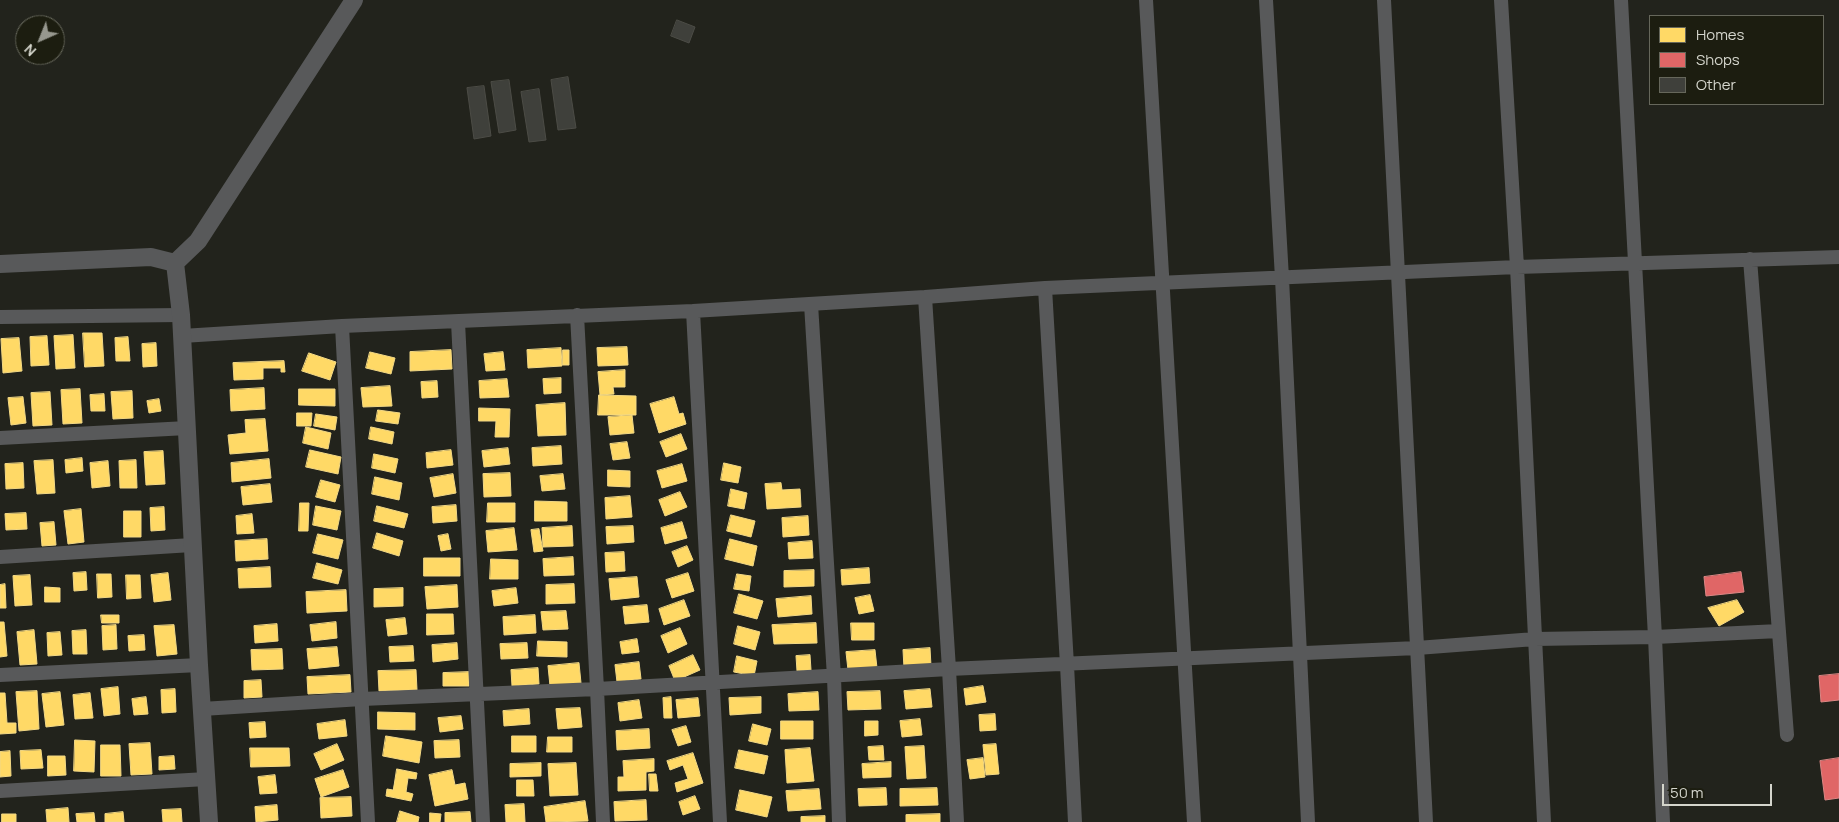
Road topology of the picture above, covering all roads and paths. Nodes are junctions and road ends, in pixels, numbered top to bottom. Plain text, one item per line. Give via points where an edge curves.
1 (354, 0) edge
2 (1146, 0) edge
3 (1266, 0) edge
4 (1384, 0) edge
5 (1501, 0) edge
6 (1621, 0) edge
7 (1839, 257) edge
8 (1750, 259) junction
9 (1635, 262) junction
10 (175, 263) junction
11 (0, 264) edge
12 (1517, 267) junction
13 (1399, 273) junction
14 (1282, 278) junction
15 (1162, 283) junction
16 (1045, 288) junction
17 (925, 297) junction
18 (811, 304) junction
19 (693, 310) junction
20 (181, 315) junction
21 (577, 315) junction
22 (0, 317) edge
23 (458, 322) junction
24 (342, 326) junction
25 (182, 336) junction
26 (187, 428) junction
27 (0, 438) edge
28 (192, 545) junction
29 (0, 557) edge
30 (1779, 631) junction
31 (1656, 637) junction
32 (1535, 639) junction
33 (1417, 648) junction
34 (1300, 652) junction
35 (1184, 658) junction
36 (1067, 664) junction
37 (198, 665) junction
38 (949, 669) junction
39 (0, 675) edge
40 (834, 677) junction
41 (713, 682) junction
42 (598, 689) junction
43 (476, 694) junction
44 (362, 699) junction
45 (202, 709) junction
46 (1787, 735) dead end
47 (206, 779) junction
48 (0, 791) edge
49 (209, 822) edge
50 (368, 822) edge
51 (483, 822) edge
52 (603, 822) edge
53 (720, 822) edge
54 (839, 822) edge
55 (957, 822) edge
56 (1075, 822) edge
57 (1194, 822) edge
58 (1308, 822) edge
59 (1426, 822) edge
60 (1544, 822) edge
61 (1663, 822) edge

1 - 10 street via 198,241
2 - 15 street
3 - 14 street
4 - 13 street
5 - 12 street
6 - 9 street
7 - 8 street
8 - 9 street
8 - 30 street
9 - 12 street
9 - 31 street
10 - 11 street via 151,257
10 - 20 street
12 - 13 street
12 - 32 street
13 - 14 street
13 - 33 street
14 - 15 street
14 - 34 street
15 - 16 street
15 - 35 street
16 - 17 street
16 - 36 street
17 - 18 street
17 - 38 street
18 - 19 street
18 - 40 street
19 - 21 street
19 - 41 street
20 - 22 street
20 - 25 street
21 - 23 street
21 - 42 street
23 - 24 street
23 - 43 street
24 - 25 street
24 - 44 street
25 - 26 street
26 - 27 street
26 - 28 street
28 - 29 street
28 - 37 street
30 - 31 street
30 - 46 street
31 - 32 street
31 - 61 street
32 - 33 street
32 - 60 street
33 - 34 street
33 - 59 street
34 - 35 street
34 - 58 street
35 - 36 street
35 - 57 street
36 - 38 street
36 - 56 street
37 - 39 street
37 - 45 street
38 - 40 street
38 - 55 street
40 - 41 street
40 - 54 street
41 - 42 street
41 - 53 street
42 - 43 street
42 - 52 street
43 - 44 street
43 - 51 street
44 - 45 street
44 - 50 street
45 - 47 street
47 - 48 street
47 - 49 street

